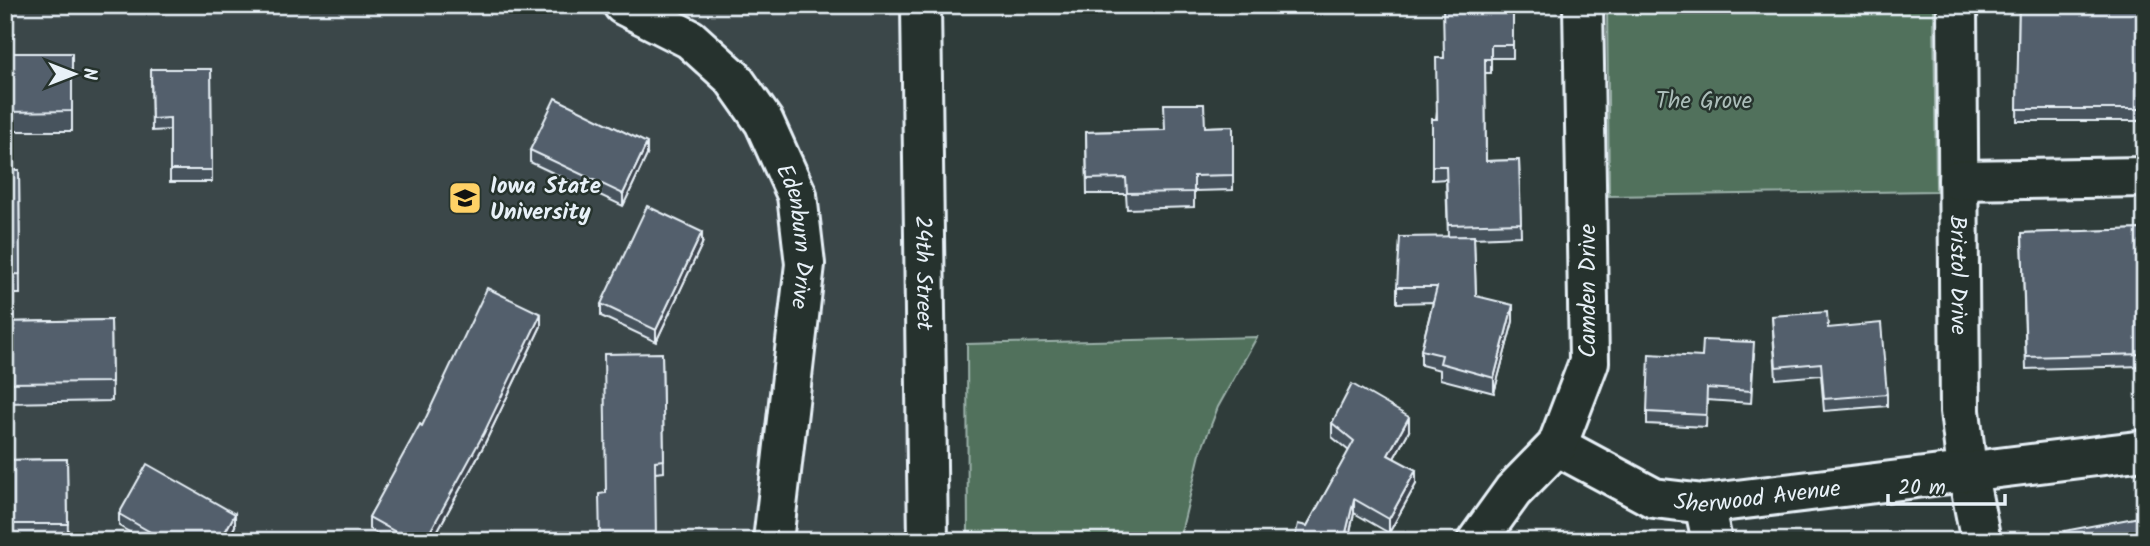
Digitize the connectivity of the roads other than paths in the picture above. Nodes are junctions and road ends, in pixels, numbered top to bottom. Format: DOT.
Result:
graph roads {
  1 [pos="623,5"];
  2 [pos="921,5"];
  3 [pos="1583,5"];
  4 [pos="1958,5"];
  5 [pos="2145,177"];
  6 [pos="1958,180"];
  7 [pos="1557,446"];
  8 [pos="2145,450"];
  9 [pos="1967,470"];
  10 [pos="1704,504"];
  11 [pos="773,541"];
  12 [pos="928,541"];
  13 [pos="1477,541"];
  14 [pos="1712,541"];
  15 [pos="1980,541"];
  1 -- 11 [label="street, Edenburn Drive"];
  2 -- 12 [label="street, 24th Street"];
  3 -- 7 [label="street, Camden Drive"];
  4 -- 6 [label="street, Bristol Drive"];
  5 -- 6 [label="street"];
  6 -- 9 [label="street, Bristol Drive"];
  7 -- 10 [label="street, Sherwood Avenue"];
  7 -- 13 [label="street, Camden Drive"];
  8 -- 9 [label="street, Sherwood Avenue"];
  9 -- 10 [label="street, Sherwood Avenue"];
  9 -- 15 [label="street, Bristol Drive"];
  10 -- 14 [label="street"];
}
